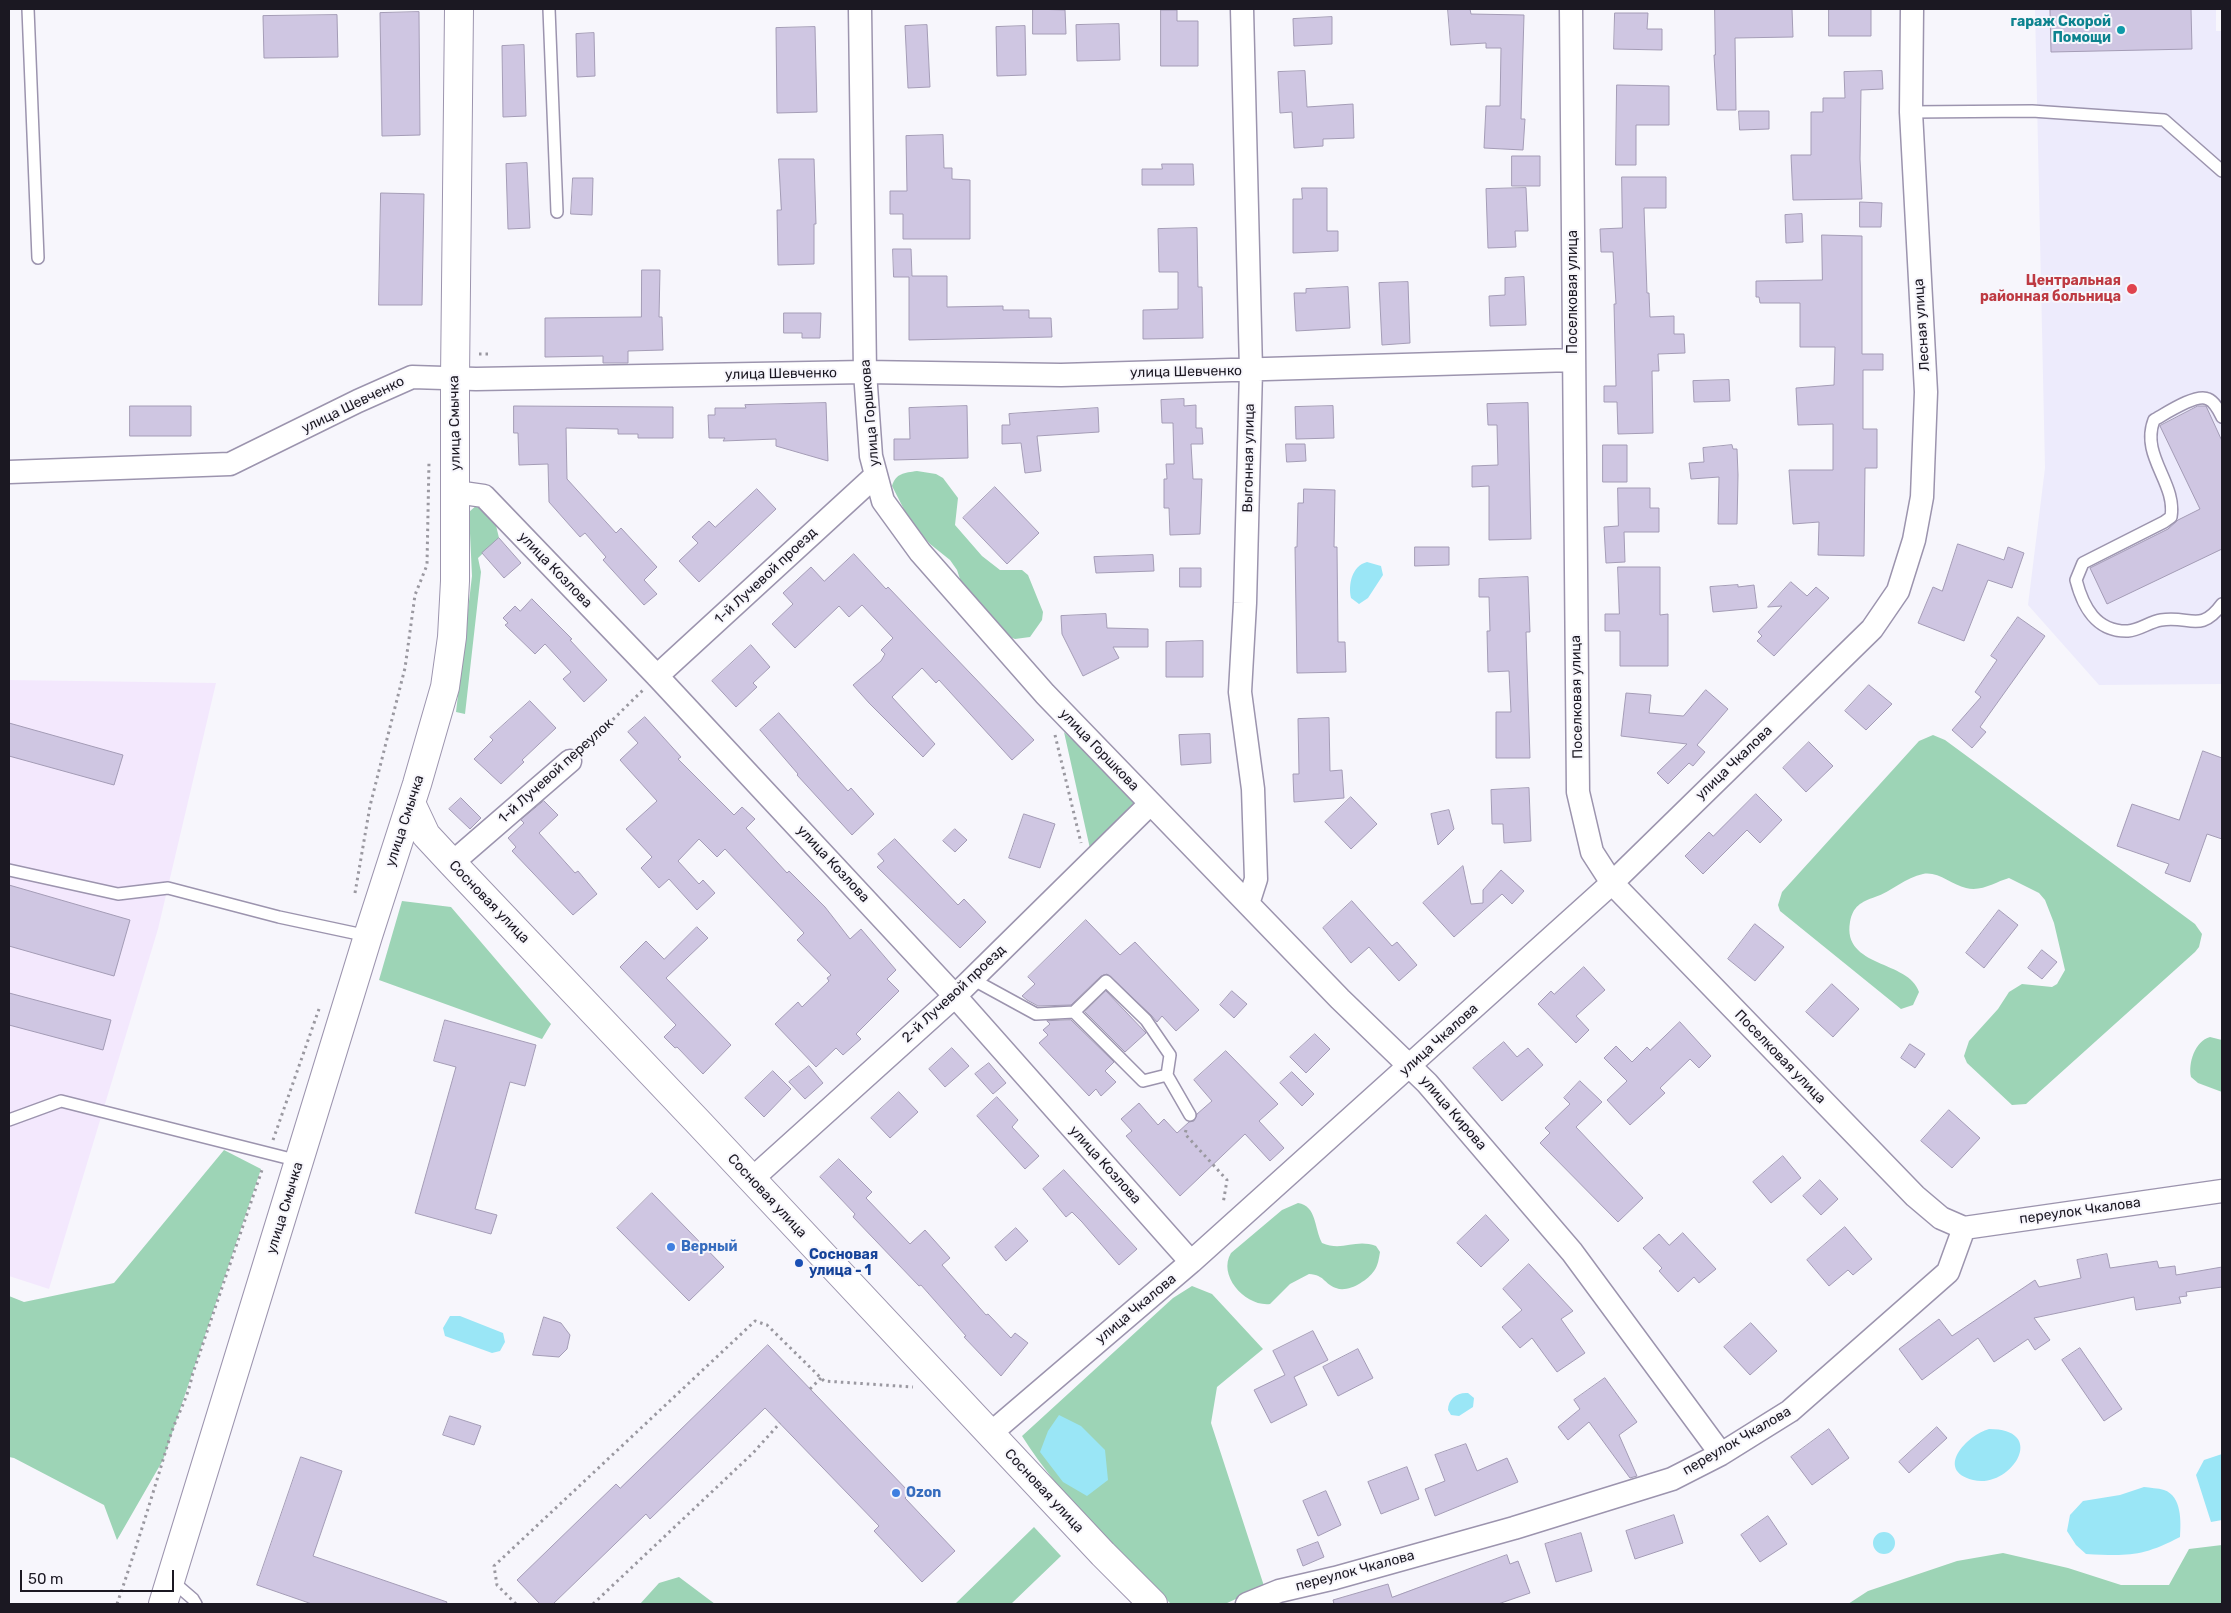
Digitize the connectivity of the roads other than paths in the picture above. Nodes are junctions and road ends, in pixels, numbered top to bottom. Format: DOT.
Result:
graph roads {
  1 [pos="28,9"];
  2 [pos="459,9"];
  3 [pos="549,9"];
  4 [pos="860,9"];
  5 [pos="1242,9"];
  6 [pos="1571,9"];
  7 [pos="1912,9"];
  8 [pos="1911,112"];
  9 [pos="2222,171"];
  10 [pos="557,212"];
  11 [pos="38,258"];
  12 [pos="1573,360"];
  13 [pos="1251,370"];
  14 [pos="865,372"];
  15 [pos="455,378"];
  16 [pos="2222,417"];
  17 [pos="9,472"];
  18 [pos="875,476"];
  19 [pos="456,492"];
  20 [pos="2222,604"];
  21 [pos="1872,629"];
  22 [pos="657,676"];
  23 [pos="570,761"];
  24 [pos="411,803"];
  25 [pos="1150,804"];
  26 [pos="452,863"];
  27 [pos="9,870"];
  28 [pos="1612,883"];
  29 [pos="1248,904"];
  30 [pos="368,936"];
  31 [pos="972,979"];
  32 [pos="955,996"];
  33 [pos="1074,1012"];
  34 [pos="1411,1066"];
  35 [pos="1167,1075"];
  36 [pos="1190,1115"];
  37 [pos="9,1120"];
  38 [pos="300,1162"];
  39 [pos="752,1179"];
  40 [pos="2222,1191"];
  41 [pos="1964,1228"];
  42 [pos="1191,1262"];
  43 [pos="990,1433"];
  44 [pos="1721,1454"];
  45 [pos="167,1592"];
  46 [pos="196,1604"];
  47 [pos="1153,1604"];
  48 [pos="1247,1604"];
  1 -- 11 [label="lane"];
  2 -- 15 [label="street, улица Смычка"];
  3 -- 10 [label="lane"];
  4 -- 14 [label="street, улица Горшкова"];
  5 -- 13 [label="street, Выгонная улица"];
  6 -- 12 [label="street, Поселковая улица"];
  7 -- 8 [label="street, Лесная улица"];
  8 -- 9 [label="lane"];
  8 -- 21 [label="street, Лесная улица"];
  12 -- 13 [label="street, улица Шевченко"];
  12 -- 28 [label="street, Поселковая улица"];
  13 -- 14 [label="street, улица Шевченко"];
  13 -- 29 [label="street, Выгонная улица"];
  14 -- 15 [label="street, улица Шевченко"];
  14 -- 18 [label="street, улица Горшкова"];
  15 -- 17 [label="street, улица Шевченко"];
  15 -- 19 [label="street, улица Смычка"];
  16 -- 20 [label="lane"];
  18 -- 22 [label="street, 1-й Лучевой проезд"];
  18 -- 25 [label="street, улица Горшкова"];
  19 -- 22 [label="street, улица Козлова"];
  19 -- 24 [label="street, улица Смычка"];
  21 -- 28 [label="street, улица Чкалова"];
  22 -- 32 [label="street, улица Козлова"];
  23 -- 26 [label="street, 1-й Лучевой переулок"];
  24 -- 26 [label="street, Сосновая улица"];
  24 -- 30 [label="street, улица Смычка"];
  25 -- 29 [label="street, улица Кирова"];
  25 -- 31 [label="street, 2-й Лучевой проезд"];
  26 -- 39 [label="street, Сосновая улица"];
  27 -- 30 [label="lane"];
  28 -- 34 [label="street, улица Чкалова"];
  28 -- 41 [label="street, Поселковая улица"];
  29 -- 34 [label="street, улица Кирова"];
  30 -- 38 [label="street, улица Смычка"];
  31 -- 32 [label="street, 2-й Лучевой проезд"];
  31 -- 33 [label="lane"];
  32 -- 39 [label="street, 2-й Лучевой проезд"];
  32 -- 42 [label="street, улица Козлова"];
  33 -- 35 [label="lane"];
  33 -- 35 [label="lane"];
  34 -- 42 [label="street, улица Чкалова"];
  34 -- 44 [label="street, улица Кирова"];
  35 -- 36 [label="lane"];
  37 -- 38 [label="lane"];
  38 -- 45 [label="street, улица Смычка"];
  39 -- 43 [label="street, Сосновая улица"];
  40 -- 41 [label="street, переулок Чкалова"];
  41 -- 44 [label="street, переулок Чкалова"];
  42 -- 43 [label="street, улица Чкалова"];
  43 -- 47 [label="street, Сосновая улица"];
  44 -- 48 [label="street, переулок Чкалова"];
  45 -- 46 [label="lane"];
}
